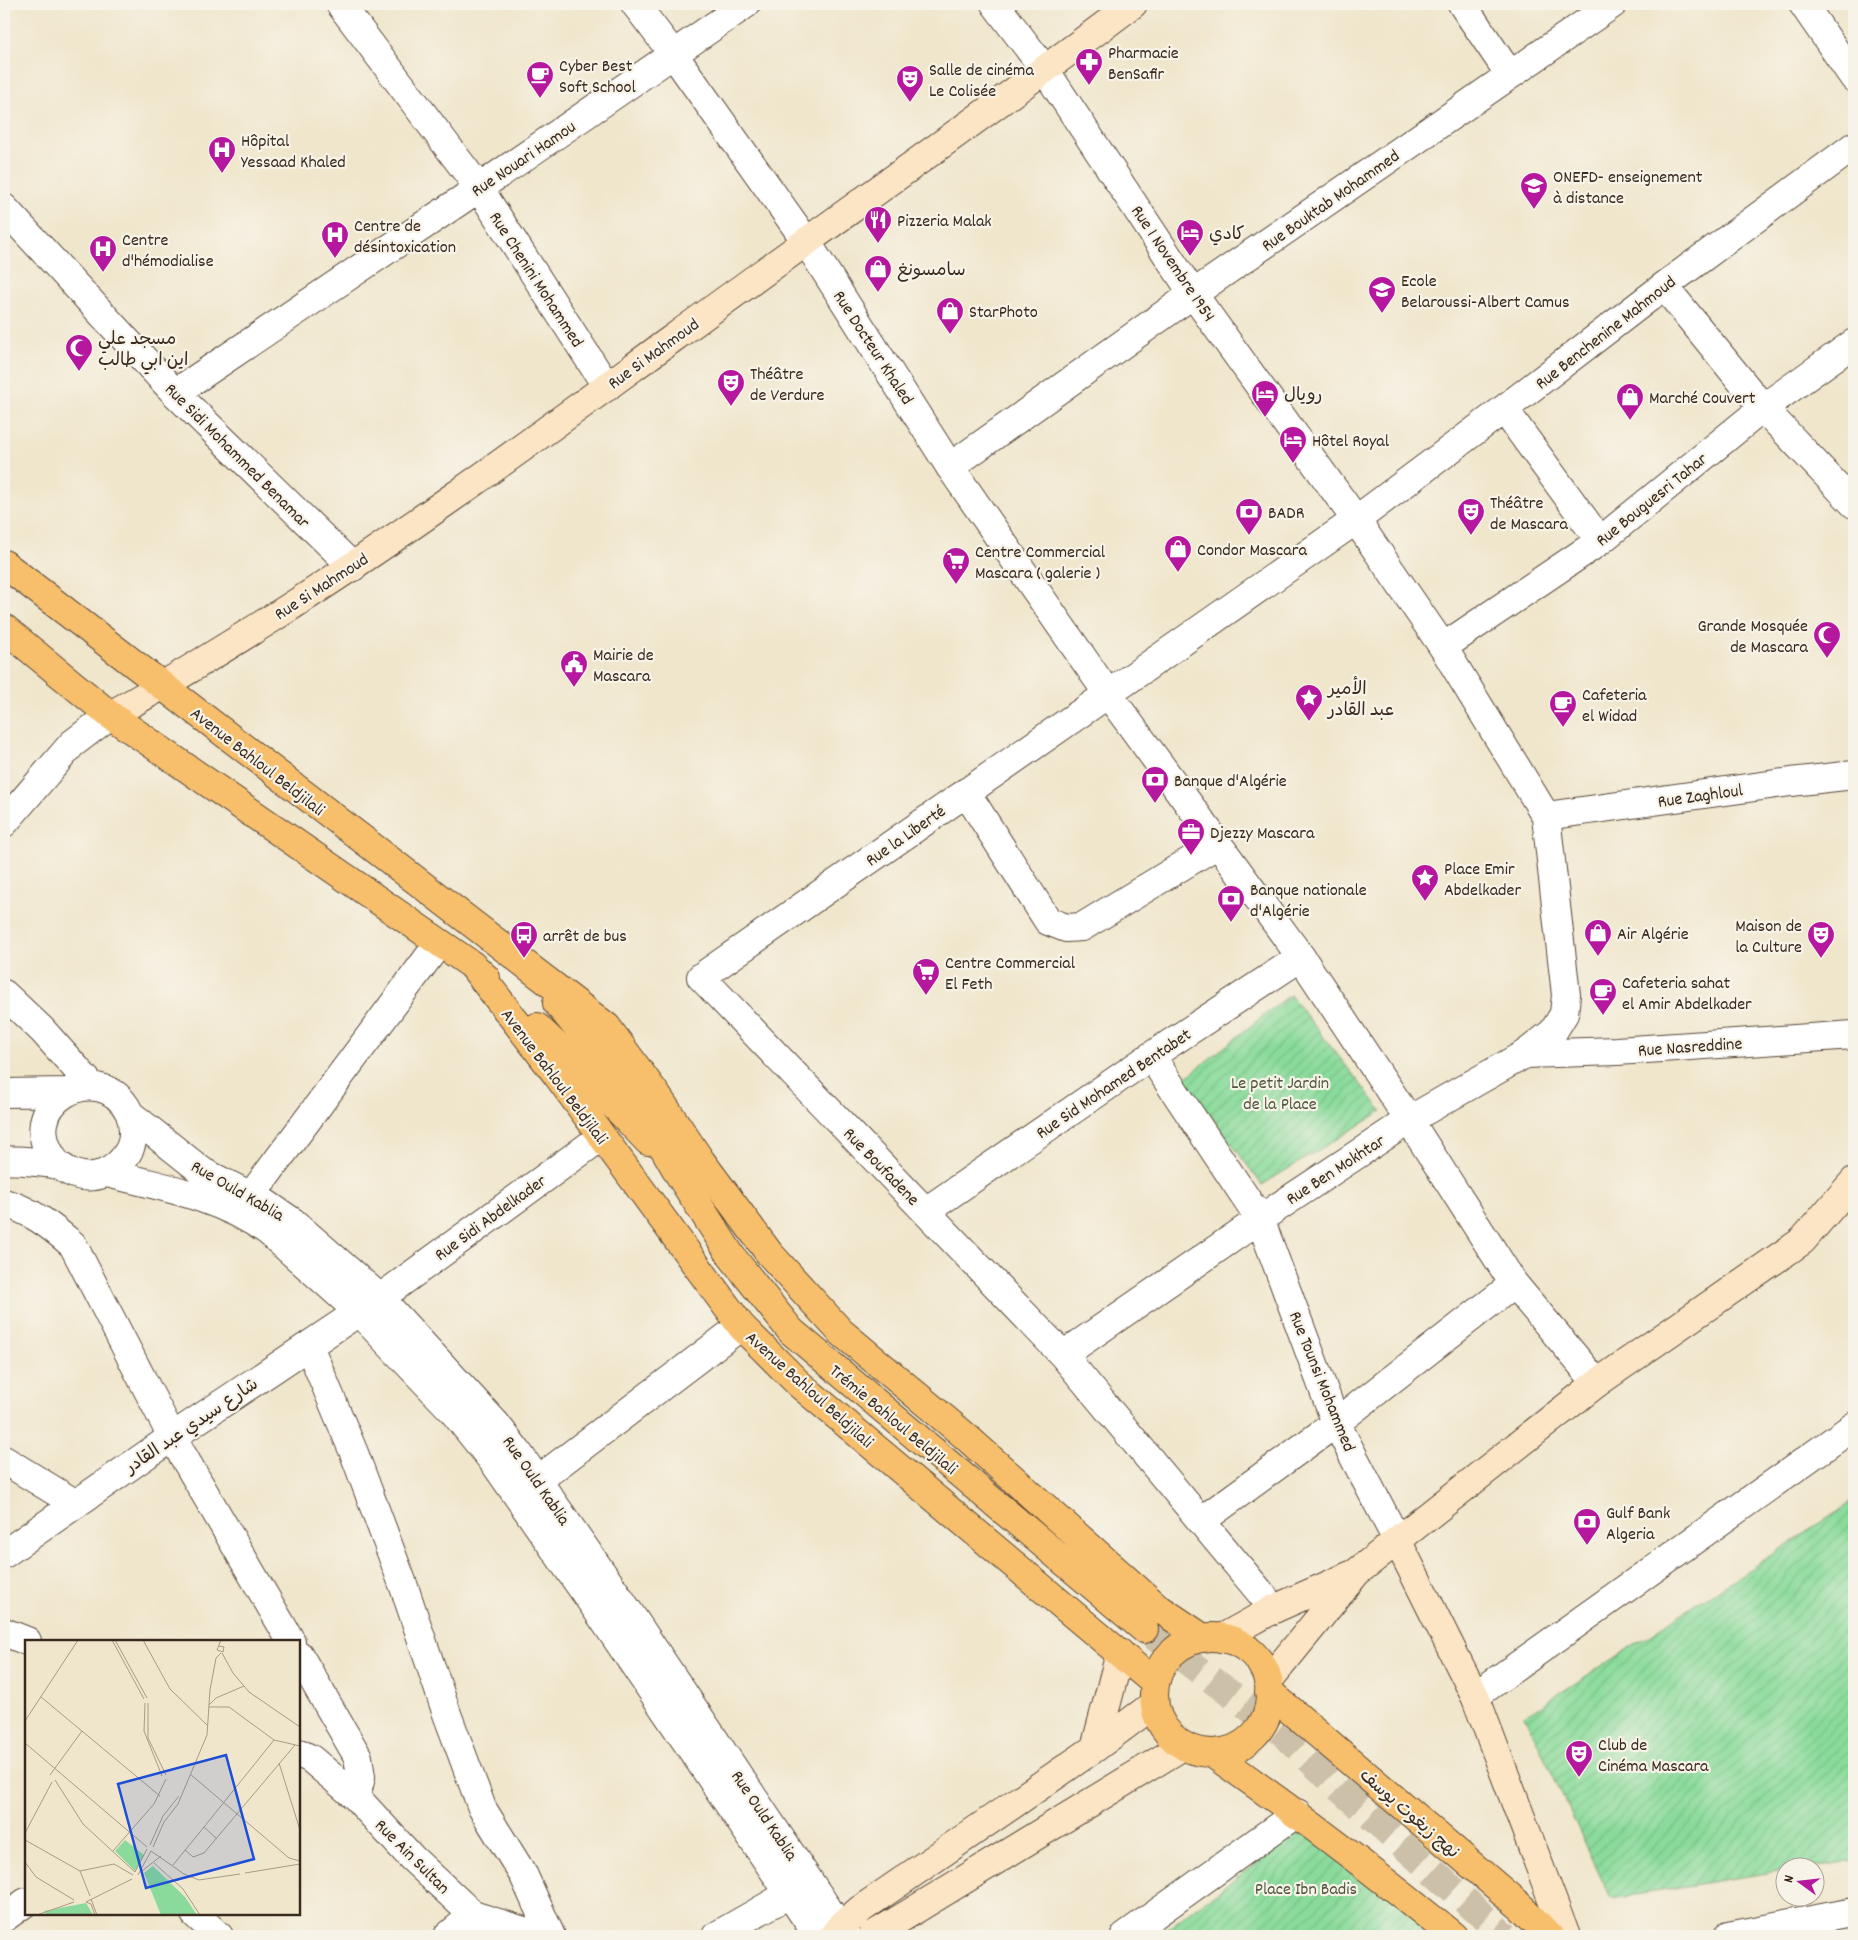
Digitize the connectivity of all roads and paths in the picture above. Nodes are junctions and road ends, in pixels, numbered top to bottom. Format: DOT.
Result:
graph roads {
  1 [pos="340,4"];
  2 [pos="635,4"];
  3 [pos="746,4"];
  4 [pos="996,4"];
  5 [pos="1133,4"];
  6 [pos="1462,4"];
  7 [pos="1613,4"];
  8 [pos="1803,4"];
  9 [pos="674,55"];
  10 [pos="1045,70"];
  11 [pos="1510,75"];
  12 [pos="1854,78"];
  13 [pos="1854,146"];
  14 [pos="479,188"];
  15 [pos="4,208"];
  16 [pos="806,241"];
  17 [pos="1664,286"];
  18 [pos="1193,294"];
  19 [pos="1854,343"];
  20 [pos="607,387"];
  21 [pos="175,393"];
  22 [pos="1763,408"];
  23 [pos="1504,409"];
  24 [pos="950,467"];
  25 [pos="1854,504"];
  26 [pos="1356,520"];
  27 [pos="1600,541"];
  28 [pos="4,564"];
  29 [pos="353,567"];
  30 [pos="6,632"];
  31 [pos="1443,647"];
  32 [pos="162,687"];
  33 [pos="1108,694"];
  34 [pos="110,715"];
  35 [pos="1854,776"];
  36 [pos="966,792"];
  37 [pos="1546,816"];
  38 [pos="4,824"];
  39 [pos="1218,844"];
  40 [pos="439,943"];
  41 [pos="514,956"];
  42 [pos="1301,957"];
  43 [pos="472,966"];
  44 [pos="701,977"];
  45 [pos="4,994"];
  46 [pos="1854,1035"];
  47 [pos="1525,1054"];
  48 [pos="1151,1056"];
  49 [pos="92,1086"];
  50 [pos="65,1092"];
  51 [pos="4,1093"];
  52 [pos="130,1116"];
  53 [pos="1410,1120"];
  54 [pos="601,1137"];
  55 [pos="4,1160"];
  56 [pos="58,1165"];
  57 [pos="106,1173"];
  58 [pos="680,1176"];
  59 [pos="1854,1181"];
  60 [pos="4,1203"];
  61 [pos="245,1204"];
  62 [pos="926,1211"];
  63 [pos="1260,1219"];
  64 [pos="1514,1284"];
  65 [pos="369,1305"];
  66 [pos="741,1326"];
  67 [pos="309,1346"];
  68 [pos="1063,1355"];
  69 [pos="1597,1383"];
  70 [pos="1336,1423"];
  71 [pos="1854,1426"];
  72 [pos="172,1437"];
  73 [pos="4,1460"];
  74 [pos="538,1480"];
  75 [pos="76,1504"];
  76 [pos="1200,1521"];
  77 [pos="1397,1540"];
  78 [pos="4,1554"];
  79 [pos="1357,1572"];
  80 [pos="1274,1610"];
  81 [pos="1144,1629"];
  82 [pos="4,1632"];
  83 [pos="1212,1638"];
  84 [pos="25,1640"];
  85 [pos="290,1640"];
  86 [pos="1120,1653"];
  87 [pos="300,1657"];
  88 [pos="1268,1686"];
  89 [pos="1154,1694"];
  90 [pos="1475,1696"];
  91 [pos="1183,1746"];
  92 [pos="1095,1748"];
  93 [pos="300,1754"];
  94 [pos="1213,1754"];
  95 [pos="356,1797"];
  96 [pos="1297,1813"];
  97 [pos="789,1894"];
  98 [pos="25,1903"];
  99 [pos="196,1915"];
  100 [pos="474,1915"];
  101 [pos="4,1918"];
  102 [pos="1850,1920"];
  103 [pos="834,1934"];
  104 [pos="218,1936"];
  105 [pos="448,1936"];
  106 [pos="540,1936"];
  107 [pos="551,1936"];
  108 [pos="716,1936"];
  109 [pos="872,1936"];
  110 [pos="1125,1936"];
  111 [pos="1453,1936"];
  112 [pos="1549,1936"];
  113 [pos="1566,1936"];
  114 [pos="1728,1936"];
  1 -- 14 [label="street, Rue Chenini Mohammed"];
  2 -- 9 [label="street, Rue Docteur Khaled"];
  3 -- 9 [label="street, Rue Nouari Hamou"];
  4 -- 10 [label="street, Rue 1 Novembre 1954"];
  5 -- 10 [label="main road, Rue Si Mahmoud"];
  6 -- 11 [label="street"];
  7 -- 11 [label="street, Rue Bouktab Mohammed"];
  8 -- 12 [label="street"];
  9 -- 14 [label="street, Rue Nouari Hamou"];
  9 -- 16 [label="street, Rue Docteur Khaled"];
  10 -- 16 [label="main road, Rue Si Mahmoud"];
  10 -- 18 [label="street, Rue 1 Novembre 1954"];
  11 -- 18 [label="street, Rue Bouktab Mohammed"];
  13 -- 17 [label="street, Rue Benchenine Mahmoud"];
  14 -- 20 [label="street, Rue Chenini Mohammed"];
  14 -- 21 [label="street, Rue Nouari Hamou"];
  15 -- 21 [label="street, Rue Sidi Mohammed Benamar"];
  16 -- 20 [label="main road, Rue Si Mahmoud"];
  16 -- 24 [label="street, Rue Docteur Khaled"];
  17 -- 22 [label="street"];
  17 -- 23 [label="street, Rue Benchenine Mahmoud"];
  18 -- 24 [label="street, Rue Bouktab Mohammed"];
  18 -- 26 [label="street, Rue 1 Novembre 1954"];
  19 -- 22 [label="street, Rue Bouguesri Tahar"];
  20 -- 29 [label="main road, Rue Si Mahmoud"];
  21 -- 29 [label="street, Rue Sidi Mohammed Benamar"];
  22 -- 25 [label="street"];
  22 -- 27 [label="street, Rue Bouguesri Tahar"];
  23 -- 26 [label="street, Rue Benchenine Mahmoud"];
  23 -- 27 [label="street"];
  24 -- 33 [label="street, Rue Docteur Khaled"];
  26 -- 31 [label="street, Rue 1 Novembre 1954"];
  26 -- 33 [label="street, Rue Benchenine Mahmoud"];
  27 -- 31 [label="street, Rue Bouguesri Tahar"];
  28 -- 32 [label="main road, Avenue Bahloul Beldjilali"];
  29 -- 32 [label="main road, Rue Si Mahmoud"];
  30 -- 34 [label="main road, Avenue Bahloul Beldjilali"];
  31 -- 37 [label="street, Rue 1 Novembre 1954"];
  32 -- 34 [label="main road, Rue Si Mahmoud"];
  32 -- 41 [label="main road, Avenue Bahloul Beldjilali"];
  33 -- 36 [label="street, Rue la Liberté"];
  33 -- 39 [label="street, Rue Docteur Khaled"];
  34 -- 38 [label="street"];
  34 -- 40 [label="main road, Avenue Bahloul Beldjilali"];
  35 -- 37 [label="street, Rue Zaghloul"];
  36 -- 39 [label="street"];
  36 -- 44 [label="street, Rue la Liberté"];
  37 -- 47 [label="street, Rue Ben Mokhtar"];
  39 -- 42 [label="street, Rue Docteur Khaled"];
  40 -- 43 [label="main road, Avenue Bahloul Beldjilali"];
  40 -- 61 [label="street"];
  41 -- 58 [label="main road, Avenue Bahloul Beldjilali"];
  41 -- 83 [label="main road, Avenue Bahloul Beldjilali"];
  42 -- 48 [label="street, Rue Sid Mohamed Bentabet"];
  42 -- 53 [label="street, Rue Docteur Khaled"];
  43 -- 54 [label="main road, Avenue Bahloul Beldjilali"];
  43 -- 58 [label="main road, Avenue Bahloul Beldjilali"];
  44 -- 62 [label="street, Rue Boufadene"];
  45 -- 49 [label="street"];
  46 -- 47 [label="street, Rue Nasreddine"];
  47 -- 53 [label="street, Rue Ben Mokhtar"];
  48 -- 62 [label="street, Rue Sid Mohamed Bentabet"];
  48 -- 63 [label="street, Rue Tounsi Mohammed"];
  49 -- 50 [label="street"];
  49 -- 52 [label="street"];
  50 -- 51 [label="street"];
  50 -- 56 [label="street"];
  52 -- 57 [label="street"];
  52 -- 61 [label="street, Rue Ould Kablia"];
  53 -- 63 [label="street, Rue Ben Mokhtar"];
  53 -- 64 [label="street, Rue Docteur Khaled"];
  54 -- 65 [label="street, Rue Sidi Abdelkader"];
  54 -- 66 [label="main road, Avenue Bahloul Beldjilali"];
  55 -- 56 [label="street"];
  56 -- 57 [label="street"];
  57 -- 61 [label="street, Rue Ould Kablia"];
  58 -- 81 [label="main road, Trémie Bahloul Beldjilali"];
  59 -- 69 [label="main road"];
  60 -- 72 [label="street"];
  61 -- 65 [label="street, Rue Ould Kablia"];
  62 -- 68 [label="street, Rue Boufadene"];
  63 -- 68 [label="street, Rue Ben Mokhtar"];
  63 -- 70 [label="street, Rue Tounsi Mohammed"];
  64 -- 69 [label="street, Rue Docteur Khaled"];
  64 -- 70 [label="street"];
  65 -- 67 [label="street, شارع سيدي عبد القادر"];
  65 -- 74 [label="street, Rue Ould Kablia"];
  65 -- 97 [label="street, Rue Ould Kablia"];
  66 -- 74 [label="street"];
  66 -- 86 [label="main road, Avenue Bahloul Beldjilali"];
  67 -- 72 [label="street, شارع سيدي عبد القادر"];
  67 -- 107 [label="street"];
  68 -- 76 [label="street, Rue Boufadene"];
  69 -- 77 [label="main road"];
  70 -- 76 [label="street"];
  70 -- 77 [label="street, Rue Tounsi Mohammed"];
  71 -- 90 [label="street"];
  72 -- 75 [label="street, شارع سيدي عبد القادر"];
  72 -- 85 [label="street"];
  73 -- 75 [label="street"];
  74 -- 103 [label="street, Rue Ould Kablia"];
  75 -- 78 [label="street, شارع سيدي عبد القادر"];
  76 -- 80 [label="street, Rue Boufadene"];
  77 -- 79 [label="main road"];
  77 -- 90 [label="main road"];
  79 -- 80 [label="main road"];
  79 -- 88 [label="main road"];
  80 -- 83 [label="main road"];
  82 -- 84 [label="street"];
  83 -- 88 [label="main road"];
  83 -- 89 [label="main road"];
  86 -- 89 [label="main road, Avenue Bahloul Beldjilali"];
  86 -- 92 [label="main road"];
  87 -- 95 [label="street"];
  88 -- 94 [label="main road"];
  88 -- 112 [label="main road, نهج زيغوت يوسف"];
  89 -- 91 [label="main road"];
  89 -- 92 [label="main road"];
  90 -- 113 [label="main road"];
  91 -- 94 [label="main road"];
  91 -- 109 [label="main road"];
  92 -- 103 [label="main road"];
  93 -- 95 [label="street, Rue Ain Sultan"];
  94 -- 96 [label="main road"];
  95 -- 100 [label="street, Rue Ain Sultan"];
  96 -- 110 [label="street"];
  96 -- 111 [label="main road"];
  97 -- 103 [label="street, Rue Ould Kablia"];
  97 -- 108 [label="street"];
  98 -- 101 [label="street"];
  99 -- 104 [label="street"];
  100 -- 105 [label="street"];
  100 -- 106 [label="street, Rue Ain Sultan"];
  102 -- 114 [label="street"];
}
